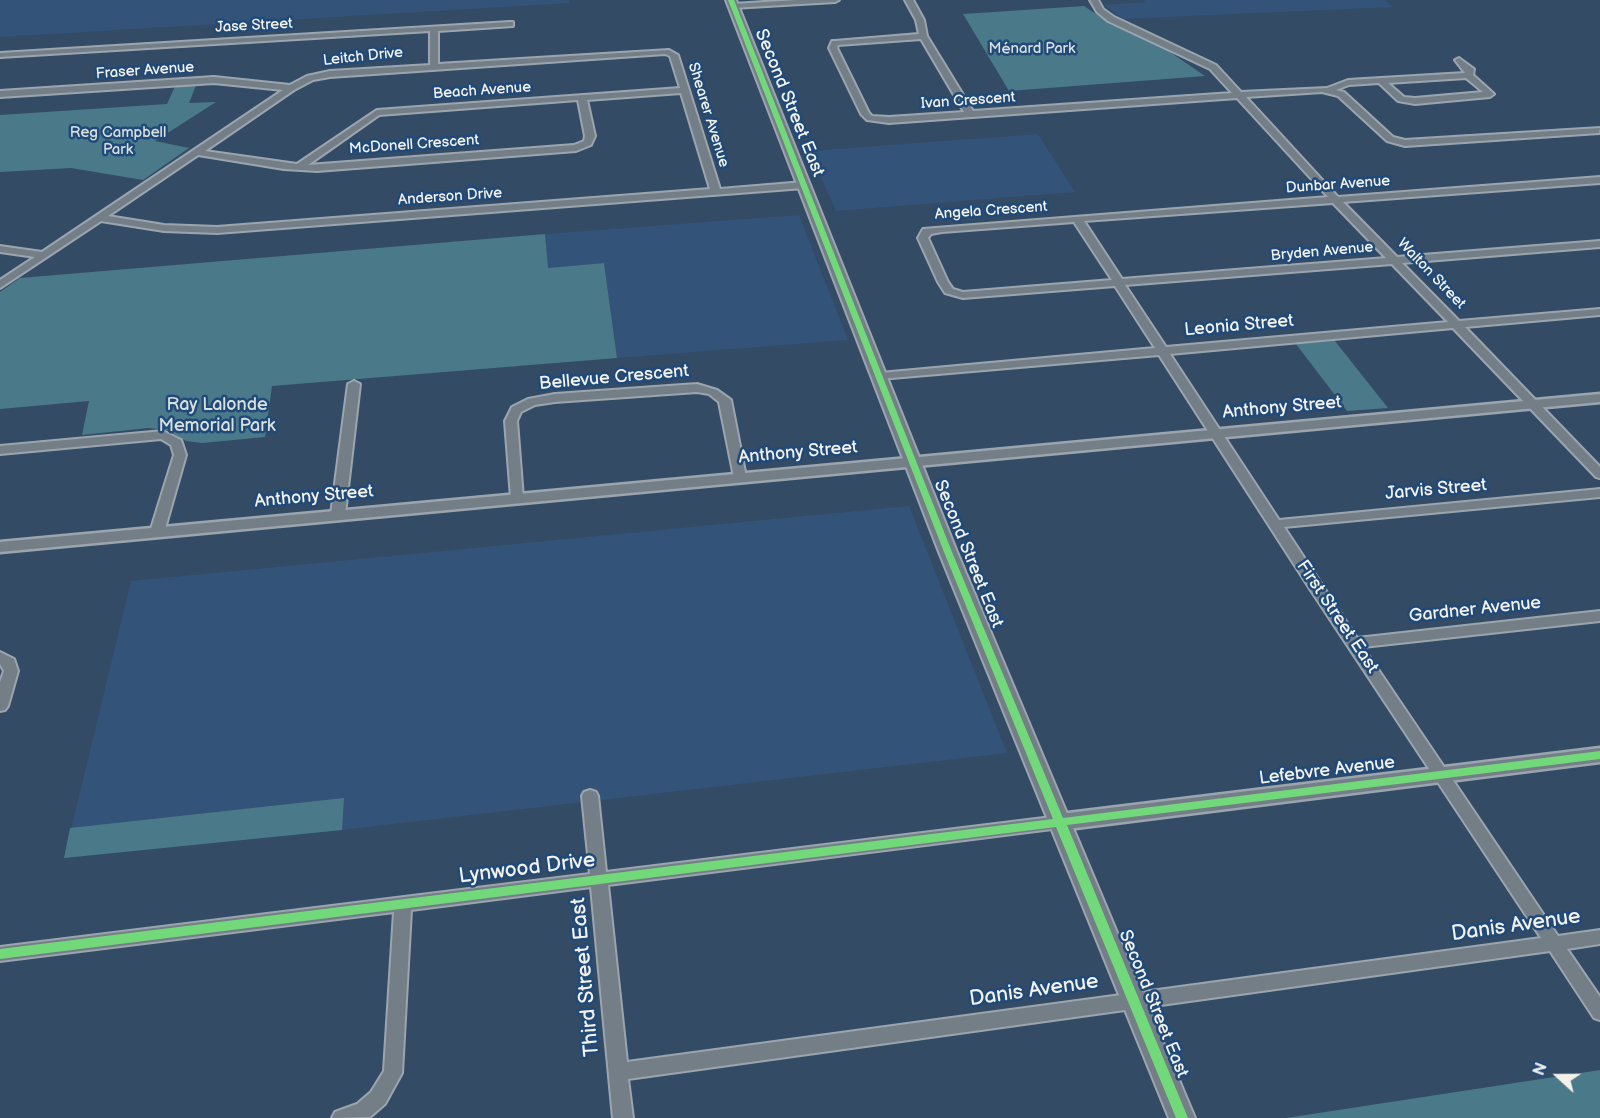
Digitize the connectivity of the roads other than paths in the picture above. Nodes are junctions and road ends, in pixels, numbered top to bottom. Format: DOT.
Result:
graph roads {
  1 [pos="835,0"];
  2 [pos="909,0"];
  3 [pos="1094,0"];
  4 [pos="811,1"];
  5 [pos="732,3"];
  6 [pos="510,24"];
  7 [pos="434,29"];
  8 [pos="923,36"];
  9 [pos="666,52"];
  10 [pos="0,55"];
  11 [pos="1460,60"];
  12 [pos="434,66"];
  13 [pos="1468,75"];
  14 [pos="1381,81"];
  15 [pos="291,88"];
  16 [pos="684,90"];
  17 [pos="1329,90"];
  18 [pos="0,94"];
  19 [pos="1240,95"];
  20 [pos="582,97"];
  21 [pos="970,114"];
  22 [pos="1587,121"];
  23 [pos="1599,130"];
  24 [pos="196,152"];
  25 [pos="299,167"];
  26 [pos="1600,180"];
  27 [pos="804,184"];
  28 [pos="716,192"];
  29 [pos="1336,200"];
  30 [pos="99,218"];
  31 [pos="1078,220"];
  32 [pos="1600,244"];
  33 [pos="0,249"];
  34 [pos="44,255"];
  35 [pos="1396,261"];
  36 [pos="1119,283"];
  37 [pos="0,285"];
  38 [pos="1600,312"];
  39 [pos="1457,325"];
  40 [pos="1164,351"];
  41 [pos="880,376"];
  42 [pos="354,384"];
  43 [pos="1600,398"];
  44 [pos="1532,405"];
  45 [pos="1218,434"];
  46 [pos="0,450"];
  47 [pos="914,463"];
  48 [pos="1600,474"];
  49 [pos="740,477"];
  50 [pos="1600,493"];
  51 [pos="517,498"];
  52 [pos="338,514"];
  53 [pos="1276,524"];
  54 [pos="157,532"];
  55 [pos="0,547"];
  56 [pos="1600,616"];
  57 [pos="1354,643"];
  58 [pos="0,657"];
  59 [pos="0,706"];
  60 [pos="1600,755"];
  61 [pos="1440,773"];
  62 [pos="590,796"];
  63 [pos="1060,822"];
  64 [pos="600,878"];
  65 [pos="403,903"];
  66 [pos="1600,937"];
  67 [pos="1554,943"];
  68 [pos="0,954"];
  69 [pos="1134,1000"];
  70 [pos="1600,1012"];
  71 [pos="618,1072"];
  72 [pos="342,1118"];
  73 [pos="623,1118"];
  74 [pos="1182,1118"];
  1 -- 4 [label="street"];
  2 -- 8 [label="street"];
  3 -- 19 [label="street, Walton Street"];
  4 -- 5 [label="street"];
  5 -- 27 [label="main road, Second Street East"];
  6 -- 7 [label="street, Jase Street"];
  7 -- 10 [label="street, Jase Street"];
  7 -- 12 [label="street"];
  8 -- 21 [label="street"];
  8 -- 21 [label="street, Ivan Crescent"];
  9 -- 12 [label="street, Leitch Drive"];
  9 -- 16 [label="street, Shearer Avenue"];
  11 -- 13 [label="street"];
  12 -- 15 [label="street, Leitch Drive"];
  13 -- 14 [label="street, Ivan Crescent"];
  13 -- 14 [label="street"];
  14 -- 17 [label="street, Ivan Crescent"];
  15 -- 18 [label="street, Fraser Avenue"];
  15 -- 24 [label="street, Leitch Drive"];
  16 -- 20 [label="street, Beach Avenue"];
  16 -- 28 [label="street, Shearer Avenue"];
  17 -- 19 [label="street, Ivan Crescent"];
  17 -- 23 [label="street"];
  19 -- 21 [label="street, Ivan Crescent"];
  19 -- 29 [label="street, Walton Street"];
  20 -- 25 [label="street, Beach Avenue"];
  20 -- 25 [label="street, McDonell Crescent"];
  22 -- 23 [label="street"];
  24 -- 25 [label="street, McDonell Crescent"];
  24 -- 30 [label="street, Leitch Drive"];
  26 -- 29 [label="street, Dunbar Avenue"];
  27 -- 28 [label="street, Anderson Drive"];
  27 -- 41 [label="main road, Second Street East"];
  28 -- 30 [label="street, Anderson Drive"];
  29 -- 31 [label="street, Dunbar Avenue"];
  29 -- 35 [label="street, Walton Street"];
  30 -- 34 [label="street, Leitch Drive"];
  31 -- 36 [label="street, First Street East"];
  31 -- 36 [label="street, Angela Crescent"];
  32 -- 35 [label="street, Bryden Avenue"];
  33 -- 34 [label="street"];
  34 -- 37 [label="street, Leitch Drive"];
  35 -- 36 [label="street, Bryden Avenue"];
  35 -- 39 [label="street, Walton Street"];
  36 -- 40 [label="street, First Street East"];
  38 -- 39 [label="street, Leonia Street"];
  39 -- 40 [label="street, Leonia Street"];
  39 -- 44 [label="street, Walton Street"];
  40 -- 41 [label="street, Leonia Street"];
  40 -- 45 [label="street, First Street East"];
  41 -- 47 [label="main road, Second Street East"];
  42 -- 52 [label="street"];
  43 -- 44 [label="street, Anthony Street"];
  44 -- 45 [label="street, Anthony Street"];
  44 -- 48 [label="street, Walton Street"];
  45 -- 47 [label="street, Anthony Street"];
  45 -- 53 [label="street, First Street East"];
  46 -- 54 [label="street"];
  47 -- 49 [label="street, Anthony Street"];
  47 -- 63 [label="main road, Second Street East"];
  49 -- 51 [label="street, Anthony Street"];
  49 -- 51 [label="street, Bellevue Crescent"];
  50 -- 53 [label="street, Jarvis Street"];
  51 -- 52 [label="street, Anthony Street"];
  52 -- 54 [label="street, Anthony Street"];
  53 -- 57 [label="street, First Street East"];
  54 -- 55 [label="street, Anthony Street"];
  56 -- 57 [label="street, Gardner Avenue"];
  57 -- 61 [label="street, First Street East"];
  58 -- 59 [label="street"];
  60 -- 61 [label="street, Lefebvre Avenue"];
  61 -- 63 [label="street, Lefebvre Avenue"];
  61 -- 67 [label="street, First Street East"];
  62 -- 64 [label="street, Third Street East"];
  63 -- 64 [label="street, Lynwood Drive"];
  63 -- 69 [label="main road, Second Street East"];
  64 -- 65 [label="street, Lynwood Drive"];
  64 -- 71 [label="street, Third Street East"];
  65 -- 68 [label="street, Lynwood Drive"];
  65 -- 72 [label="street"];
  66 -- 67 [label="street, Danis Avenue"];
  67 -- 69 [label="street, Danis Avenue"];
  67 -- 70 [label="street, First Street East"];
  69 -- 71 [label="street, Danis Avenue"];
  69 -- 74 [label="main road, Second Street East"];
  71 -- 73 [label="street, Third Street East"];
}
